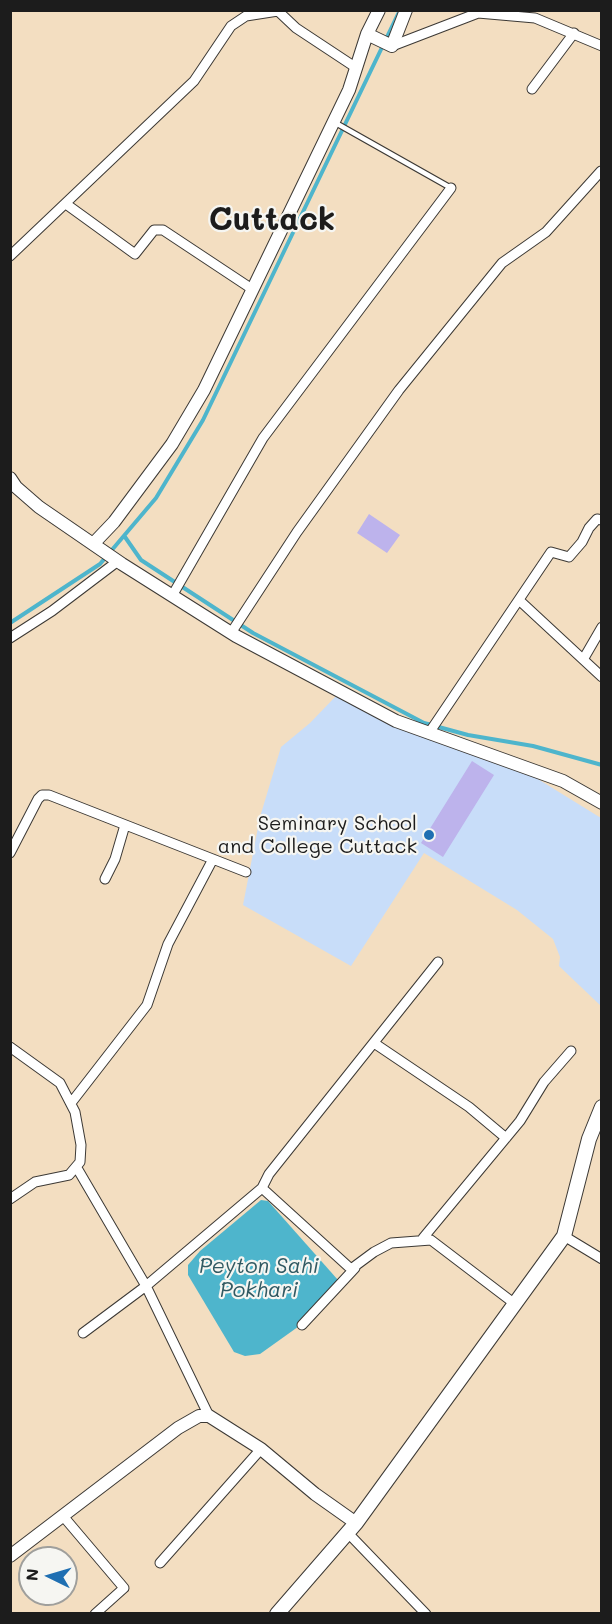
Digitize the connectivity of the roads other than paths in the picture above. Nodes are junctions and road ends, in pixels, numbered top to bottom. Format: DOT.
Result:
graph roads {
  1 [pos="379,10"];
  2 [pos="406,10"];
  3 [pos="574,33"];
  4 [pos="368,35"];
  5 [pos="391,46"];
  6 [pos="602,46"];
  7 [pos="355,67"];
  8 [pos="532,89"];
  9 [pos="334,122"];
  10 [pos="601,171"];
  11 [pos="451,188"];
  12 [pos="66,204"];
  13 [pos="10,256"];
  14 [pos="252,289"];
  15 [pos="10,478"];
  16 [pos="602,520"];
  17 [pos="95,544"];
  18 [pos="116,560"];
  19 [pos="172,596"];
  20 [pos="519,600"];
  21 [pos="602,627"];
  22 [pos="231,633"];
  23 [pos="10,638"];
  24 [pos="584,658"];
  25 [pos="602,677"];
  26 [pos="429,733"];
  27 [pos="602,803"];
  28 [pos="125,825"];
  29 [pos="10,853"];
  30 [pos="213,859"];
  31 [pos="246,872"];
  32 [pos="105,879"];
  33 [pos="438,962"];
  34 [pos="374,1043"];
  35 [pos="10,1047"];
  36 [pos="571,1051"];
  37 [pos="71,1103"];
  38 [pos="602,1107"];
  39 [pos="506,1137"];
  40 [pos="77,1168"];
  41 [pos="262,1188"];
  42 [pos="10,1199"];
  43 [pos="564,1236"];
  44 [pos="423,1238"];
  45 [pos="602,1259"];
  46 [pos="355,1269"];
  47 [pos="146,1286"];
  48 [pos="514,1304"];
  49 [pos="302,1325"];
  50 [pos="83,1333"];
  51 [pos="209,1416"];
  52 [pos="261,1449"];
  53 [pos="63,1516"];
  54 [pos="351,1528"];
  55 [pos="10,1557"];
  56 [pos="160,1563"];
  57 [pos="95,1614"];
  58 [pos="277,1614"];
  59 [pos="426,1614"];
  1 -- 4 [label="street"];
  2 -- 5 [label="street"];
  3 -- 5 [label="street"];
  3 -- 6 [label="street"];
  3 -- 8 [label="street"];
  4 -- 5 [label="street"];
  4 -- 7 [label="street"];
  7 -- 9 [label="street"];
  7 -- 12 [label="street"];
  9 -- 11 [label="lane"];
  9 -- 14 [label="street"];
  10 -- 22 [label="street"];
  11 -- 19 [label="street"];
  12 -- 13 [label="street"];
  12 -- 14 [label="street"];
  14 -- 17 [label="street"];
  15 -- 17 [label="street"];
  16 -- 20 [label="street"];
  17 -- 18 [label="street"];
  18 -- 19 [label="street"];
  18 -- 23 [label="street"];
  19 -- 22 [label="street"];
  20 -- 24 [label="street"];
  20 -- 26 [label="street"];
  21 -- 24 [label="street"];
  22 -- 26 [label="street"];
  24 -- 25 [label="street"];
  26 -- 27 [label="street"];
  28 -- 29 [label="street"];
  28 -- 30 [label="street"];
  28 -- 32 [label="street"];
  30 -- 31 [label="street"];
  30 -- 37 [label="street"];
  33 -- 34 [label="street"];
  34 -- 39 [label="street"];
  34 -- 41 [label="street"];
  35 -- 37 [label="street"];
  36 -- 39 [label="street"];
  37 -- 40 [label="street"];
  38 -- 43 [label="main road"];
  39 -- 44 [label="street"];
  40 -- 42 [label="street"];
  40 -- 47 [label="street"];
  41 -- 46 [label="street"];
  41 -- 47 [label="street"];
  43 -- 45 [label="street"];
  43 -- 48 [label="main road"];
  44 -- 46 [label="street"];
  44 -- 48 [label="street"];
  46 -- 49 [label="street"];
  47 -- 50 [label="street"];
  47 -- 51 [label="street"];
  48 -- 54 [label="main road"];
  51 -- 52 [label="street"];
  51 -- 53 [label="street"];
  52 -- 54 [label="street"];
  52 -- 56 [label="street"];
  53 -- 55 [label="street"];
  53 -- 57 [label="street"];
  54 -- 58 [label="main road"];
  54 -- 59 [label="street"];
}
